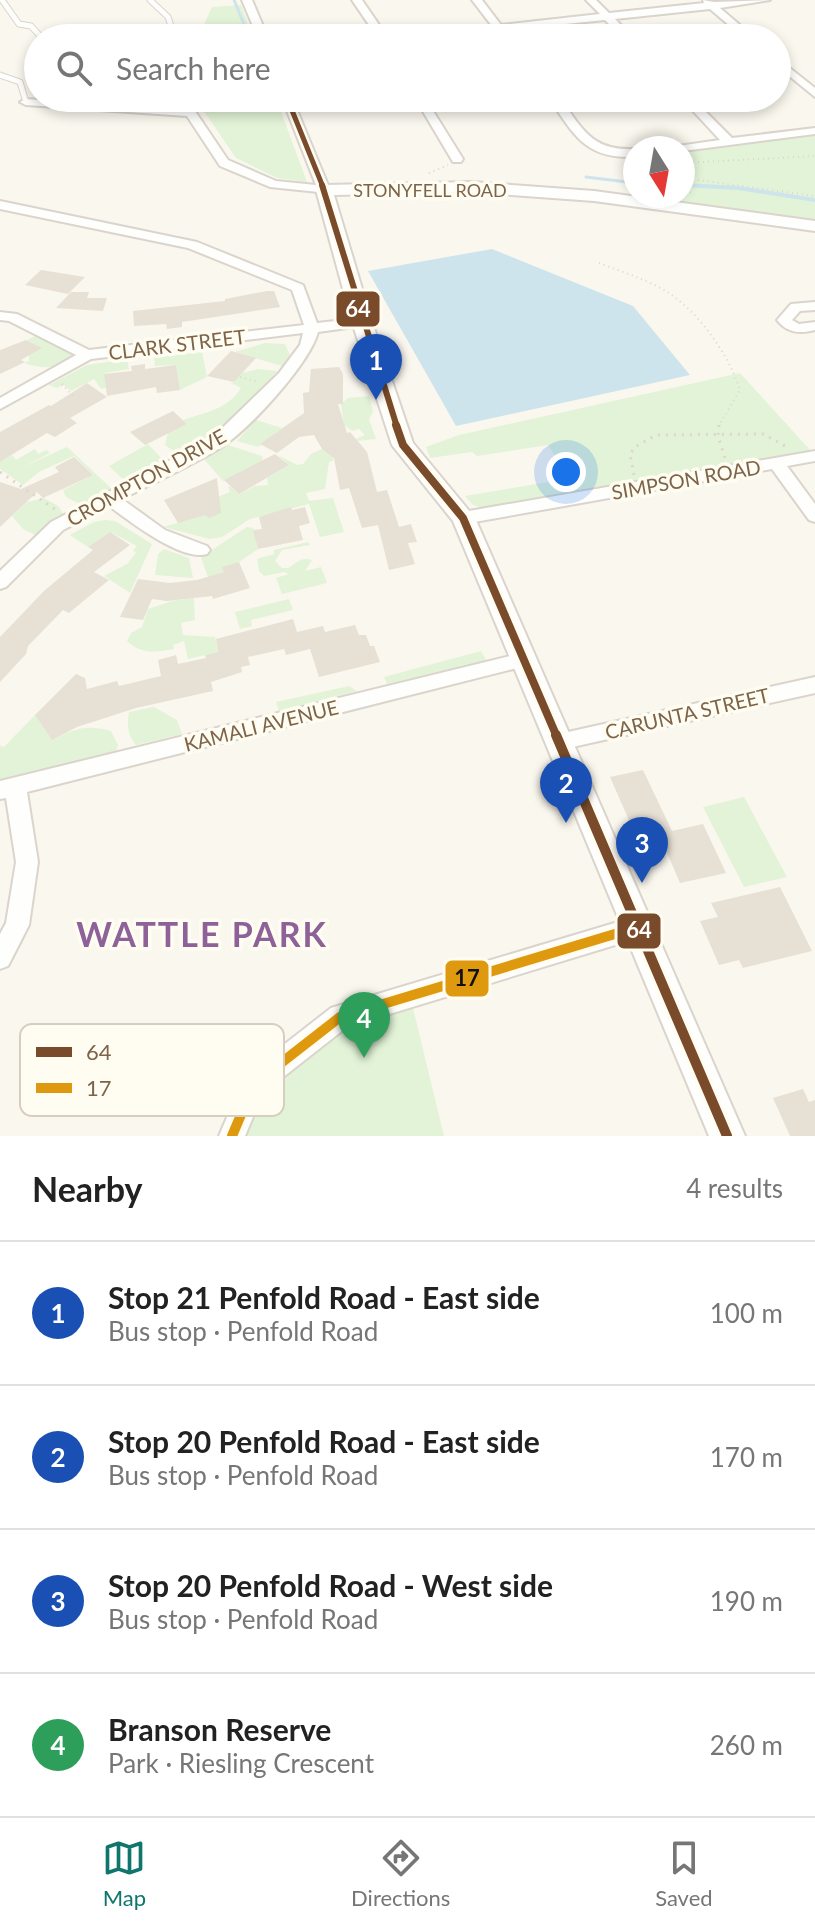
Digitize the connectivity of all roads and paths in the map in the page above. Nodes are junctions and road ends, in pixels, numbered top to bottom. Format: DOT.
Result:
graph roads {
  1 [pos="2,0"];
  2 [pos="150,0"];
  3 [pos="247,0"];
  4 [pos="357,0"];
  5 [pos="477,0"];
  6 [pos="591,0"];
  7 [pos="765,0"];
  8 [pos="709,3"];
  9 [pos="607,17"];
  10 [pos="170,24"];
  11 [pos="257,24"];
  12 [pos="373,24"];
  13 [pos="496,24"];
  14 [pos="538,24"];
  15 [pos="614,24"];
  16 [pos="734,24"];
  17 [pos="24,25"];
  18 [pos="791,73"];
  19 [pos="0,75"];
  20 [pos="815,94"];
  21 [pos="24,95"];
  22 [pos="176,112"];
  23 [pos="293,112"];
  24 [pos="428,112"];
  25 [pos="565,112"];
  26 [pos="700,112"];
  27 [pos="191,113"];
  28 [pos="815,131"];
  29 [pos="729,142"];
  30 [pos="695,146"];
  31 [pos="623,153"];
  32 [pos="815,156"];
  33 [pos="457,159"];
  34 [pos="695,162"];
  35 [pos="695,180"];
  36 [pos="324,190"];
  37 [pos="815,196"];
  38 [pos="0,205"];
  39 [pos="815,226"];
  40 [pos="599,263"];
  41 [pos="815,306"];
  42 [pos="0,316"];
  43 [pos="362,322"];
  44 [pos="815,326"];
  45 [pos="312,328"];
  46 [pos="87,355"];
  47 [pos="57,380"];
  48 [pos="73,396"];
  49 [pos="0,404"];
  50 [pos="717,435"];
  51 [pos="789,449"];
  52 [pos="815,456"];
  53 [pos="776,463"];
  54 [pos="730,465"];
  55 [pos="0,472"];
  56 [pos="637,481"];
  57 [pos="110,499"];
  58 [pos="40,502"];
  59 [pos="815,516"];
  60 [pos="463,518"];
  61 [pos="201,550"];
  62 [pos="0,582"];
  63 [pos="522,660"];
  64 [pos="815,685"];
  65 [pos="559,742"];
  66 [pos="8,788"];
  67 [pos="638,927"];
  68 [pos="0,958"];
  69 [pos="284,1061"];
  70 [pos="240,1116"];
  71 [pos="232,1136"];
  72 [pos="727,1136"];
  1 -- 17 [label="lane"];
  2 -- 10 [label="lane"];
  3 -- 11 [label="street"];
  4 -- 12 [label="street"];
  5 -- 13 [label="street"];
  6 -- 9 [label="street"];
  7 -- 8 [label="street"];
  8 -- 9 [label="street"];
  8 -- 16 [label="street"];
  9 -- 14 [label="street"];
  9 -- 15 [label="street"];
  18 -- 20 [label="street"];
  19 -- 21 [label="lane"];
  22 -- 27 [label="street"];
  23 -- 36 [label="street"];
  24 -- 33 [label="street"];
  25 -- 31 [label="street"];
  26 -- 29 [label="street"];
  27 -- 36 [label="street, STONYFELL ROAD"];
  28 -- 29 [label="street"];
  29 -- 30 [label="street"];
  32 -- 34 [label="path"];
  35 -- 37 [label="path"];
  36 -- 39 [label="street, STONYFELL ROAD"];
  36 -- 43 [label="street"];
  38 -- 45 [label="street"];
  40 -- 50 [label="path"];
  41 -- 44 [label="street"];
  42 -- 46 [label="street, CLARK STREET"];
  43 -- 45 [label="street, CLARK STREET"];
  43 -- 60 [label="street"];
  45 -- 46 [label="street, CLARK STREET"];
  45 -- 57 [label="street, CROMPTON DRIVE"];
  46 -- 49 [label="street"];
  47 -- 48 [label="path"];
  50 -- 51 [label="path"];
  50 -- 54 [label="path"];
  50 -- 56 [label="path"];
  52 -- 53 [label="street, SIMPSON ROAD"];
  53 -- 59 [label="street"];
  53 -- 60 [label="street, SIMPSON ROAD"];
  55 -- 58 [label="path"];
  57 -- 61 [label="street"];
  57 -- 62 [label="street, CROMPTON DRIVE"];
  60 -- 63 [label="street"];
  63 -- 65 [label="street"];
  63 -- 66 [label="street, KAMALI AVENUE"];
  64 -- 65 [label="street, CARUNTA STREET"];
  65 -- 67 [label="street"];
  66 -- 68 [label="street"];
  67 -- 69 [label="street"];
  67 -- 72 [label="street"];
  70 -- 71 [label="street"];
}
